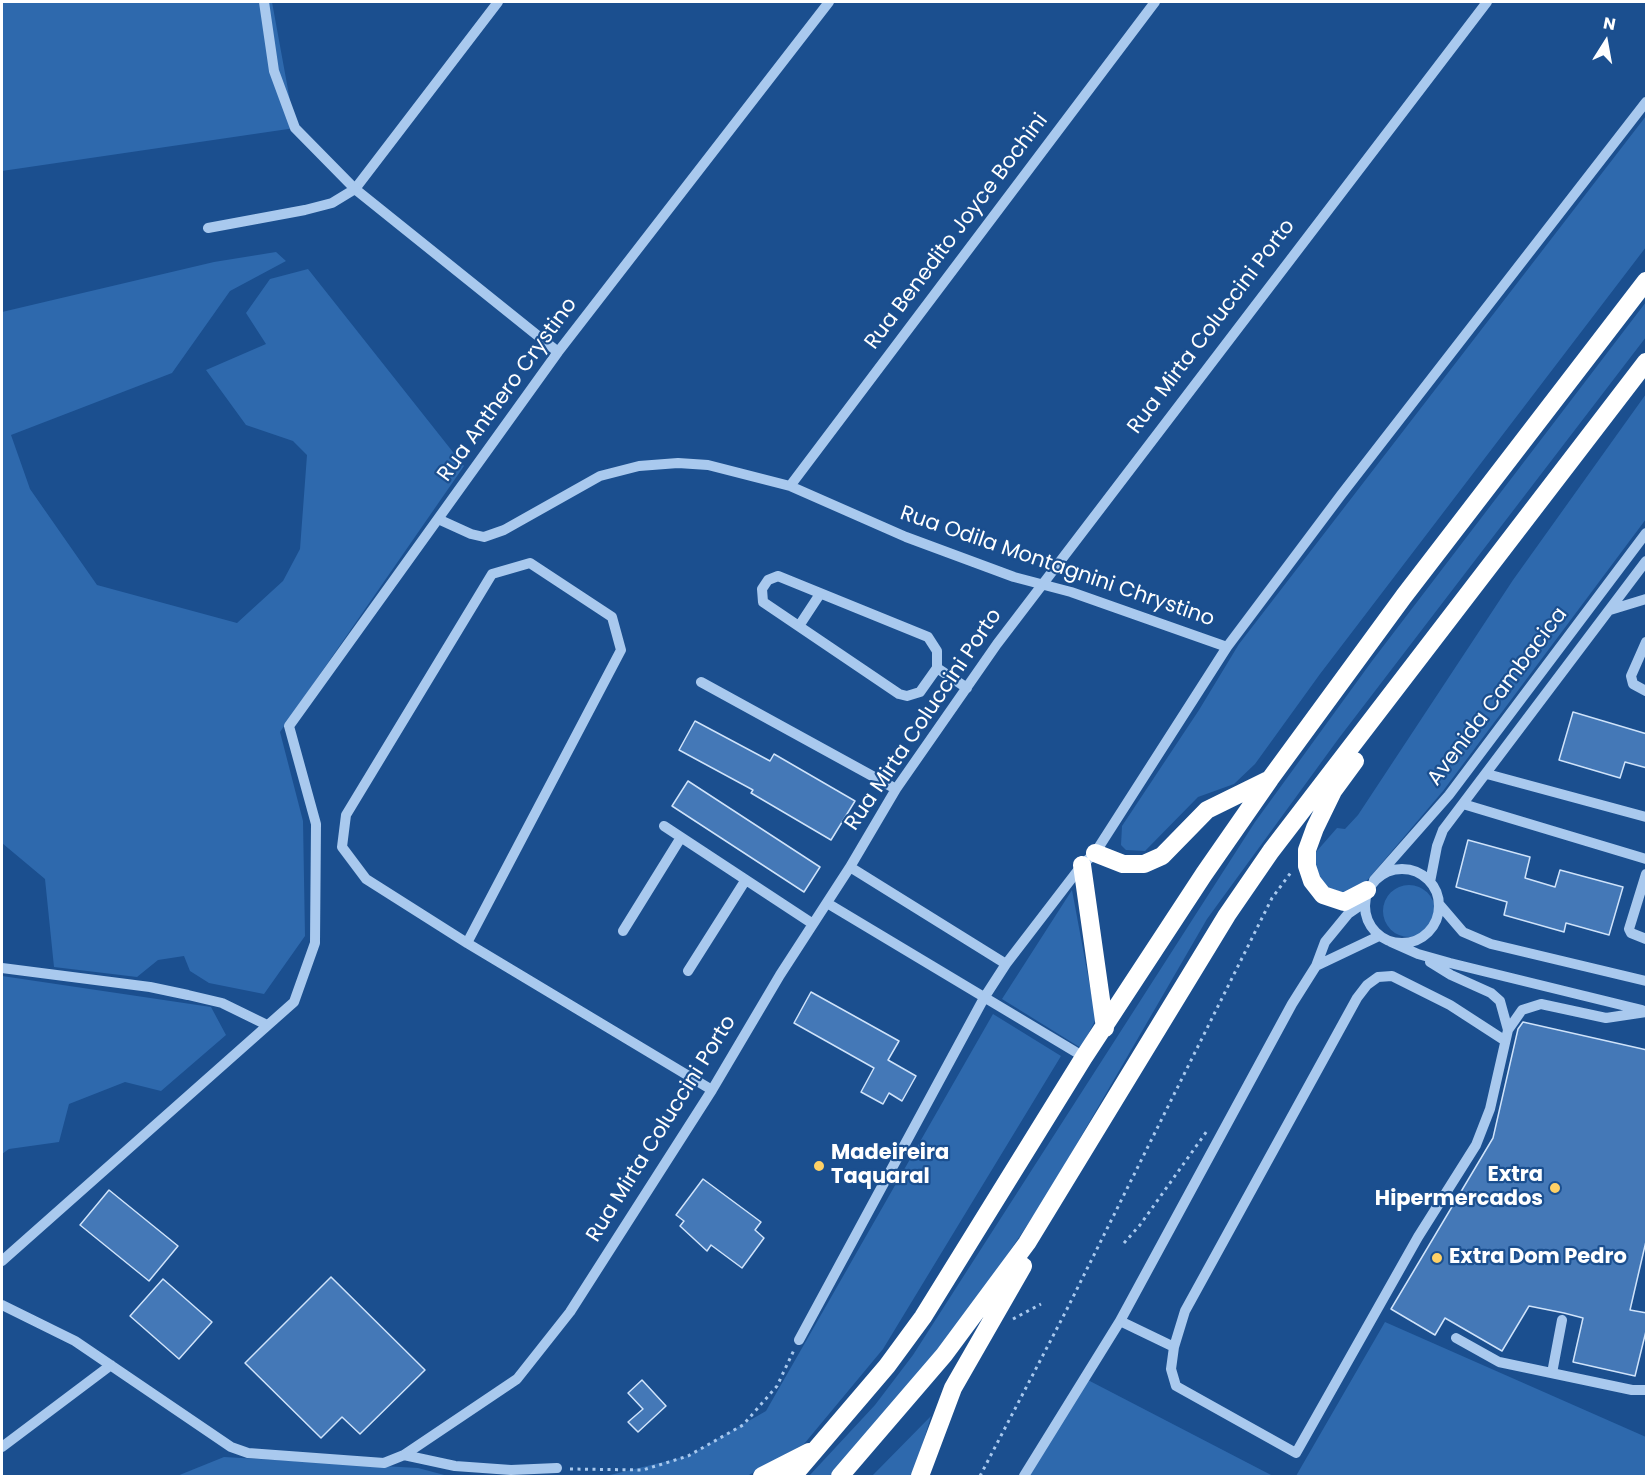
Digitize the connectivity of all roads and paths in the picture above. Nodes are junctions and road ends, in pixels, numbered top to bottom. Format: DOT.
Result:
graph roads {
  1 [pos="264,2"];
  2 [pos="498,2"];
  3 [pos="829,2"];
  4 [pos="1155,2"];
  5 [pos="1487,2"];
  6 [pos="1647,102"];
  7 [pos="355,189"];
  8 [pos="208,228"];
  9 [pos="1647,281"];
  10 [pos="558,352"];
  11 [pos="1647,362"];
  12 [pos="790,486"];
  13 [pos="438,519"];
  14 [pos="1647,533"];
  15 [pos="1509,541"];
  16 [pos="1647,561"];
  17 [pos="1042,584"];
  18 [pos="820,594"];
  19 [pos="1647,598"];
  20 [pos="1610,610"];
  21 [pos="798,626"];
  22 [pos="1647,642"];
  23 [pos="1227,647"];
  24 [pos="937,668"];
  25 [pos="701,682"];
  26 [pos="967,688"];
  27 [pos="1647,691"];
  28 [pos="1486,774"];
  29 [pos="1270,779"];
  30 [pos="896,789"];
  31 [pos="1463,804"];
  32 [pos="1647,817"];
  33 [pos="664,826"];
  34 [pos="680,838"];
  35 [pos="1307,850"];
  36 [pos="1088,859"];
  37 [pos="1647,859"];
  38 [pos="850,867"];
  39 [pos="1647,874"];
  40 [pos="746,881"];
  41 [pos="1430,882"];
  42 [pos="1368,891"];
  43 [pos="826,903"];
  44 [pos="1439,904"];
  45 [pos="813,924"];
  46 [pos="623,931"];
  47 [pos="1379,936"];
  48 [pos="1647,939"];
  49 [pos="1391,942"];
  50 [pos="467,943"];
  51 [pos="1418,954"];
  52 [pos="1006,964"];
  53 [pos="1316,966"];
  54 [pos="2,968"];
  55 [pos="688,971"];
  56 [pos="1647,981"];
  57 [pos="984,998"];
  58 [pos="1647,1011"];
  59 [pos="267,1025"];
  60 [pos="1105,1028"];
  61 [pos="1506,1035"];
  62 [pos="1084,1057"];
  63 [pos="712,1090"];
  64 [pos="1211,1124"];
  65 [pos="1080,1159"];
  66 [pos="1124,1243"];
  67 [pos="2,1261"];
  68 [pos="2,1305"];
  69 [pos="1562,1320"];
  70 [pos="1120,1321"];
  71 [pos="1456,1338"];
  72 [pos="799,1340"];
  73 [pos="1174,1347"];
  74 [pos="111,1365"];
  75 [pos="1552,1373"];
  76 [pos="1647,1390"];
  77 [pos="822,1446"];
  78 [pos="2,1447"];
  79 [pos="404,1455"];
  80 [pos="557,1468"];
  81 [pos="762,1476"];
  82 [pos="793,1476"];
  83 [pos="840,1476"];
  84 [pos="920,1476"];
  85 [pos="980,1476"];
  86 [pos="1024,1476"];
  1 -- 7 [label="street"];
  2 -- 7 [label="street"];
  3 -- 10 [label="street, Rua Anthero Crystino"];
  4 -- 12 [label="street, Rua Benedito Joyce Bochini"];
  5 -- 17 [label="street, Rua Mirta Coluccini Porto"];
  6 -- 23 [label="street"];
  7 -- 8 [label="street"];
  7 -- 10 [label="street"];
  9 -- 29 [label="highway"];
  10 -- 13 [label="street, Rua Anthero Crystino"];
  11 -- 15 [label="highway"];
  12 -- 13 [label="street, Rua Odila Montagnini Chrystino"];
  12 -- 17 [label="street, Rua Odila Montagnini Chrystino"];
  13 -- 59 [label="street, Rua Anthero Crystino"];
  14 -- 42 [label="street, Avenida Cambacica"];
  15 -- 35 [label="highway"];
  15 -- 65 [label="highway"];
  16 -- 20 [label="street, Avenida Cambacica"];
  17 -- 23 [label="street, Rua Odila Montagnini Chrystino"];
  17 -- 26 [label="street, Rua Mirta Coluccini Porto"];
  18 -- 21 [label="street"];
  18 -- 21 [label="street"];
  18 -- 24 [label="street"];
  19 -- 20 [label="street"];
  20 -- 28 [label="street, Avenida Cambacica"];
  21 -- 24 [label="street"];
  22 -- 27 [label="street"];
  23 -- 36 [label="street"];
  24 -- 26 [label="street"];
  25 -- 30 [label="street"];
  26 -- 30 [label="street, Rua Mirta Coluccini Porto"];
  28 -- 31 [label="street, Avenida Cambacica"];
  28 -- 32 [label="street"];
  29 -- 36 [label="highway"];
  29 -- 60 [label="highway"];
  30 -- 38 [label="street, Rua Mirta Coluccini Porto"];
  31 -- 37 [label="street"];
  31 -- 41 [label="street, Avenida Cambacica"];
  33 -- 34 [label="street"];
  34 -- 40 [label="street"];
  34 -- 46 [label="street"];
  35 -- 42 [label="highway"];
  35 -- 85 [label="path"];
  36 -- 52 [label="street"];
  36 -- 60 [label="highway"];
  38 -- 43 [label="street, Rua Mirta Coluccini Porto"];
  38 -- 52 [label="street"];
  39 -- 48 [label="street"];
  40 -- 45 [label="street"];
  40 -- 55 [label="street"];
  41 -- 42 [label="street"];
  41 -- 44 [label="street"];
  42 -- 47 [label="street"];
  42 -- 53 [label="street"];
  43 -- 45 [label="street, Rua Mirta Coluccini Porto"];
  43 -- 57 [label="street"];
  44 -- 49 [label="street"];
  44 -- 56 [label="street"];
  45 -- 63 [label="street, Rua Mirta Coluccini Porto"];
  47 -- 49 [label="street"];
  47 -- 53 [label="street"];
  49 -- 51 [label="street"];
  50 -- 50 [label="street"];
  50 -- 63 [label="street"];
  51 -- 58 [label="street"];
  51 -- 61 [label="street"];
  52 -- 57 [label="street"];
  53 -- 70 [label="street"];
  54 -- 59 [label="street"];
  57 -- 62 [label="street"];
  57 -- 72 [label="street"];
  58 -- 61 [label="street"];
  59 -- 67 [label="street"];
  60 -- 62 [label="highway"];
  61 -- 73 [label="street"];
  61 -- 73 [label="street"];
  62 -- 77 [label="highway"];
  63 -- 79 [label="street, Rua Mirta Coluccini Porto"];
  64 -- 66 [label="path"];
  65 -- 83 [label="highway"];
  65 -- 84 [label="highway"];
  68 -- 74 [label="street"];
  69 -- 75 [label="street"];
  70 -- 73 [label="street"];
  70 -- 86 [label="street"];
  71 -- 75 [label="street"];
  72 -- 80 [label="path"];
  74 -- 78 [label="street"];
  74 -- 79 [label="street"];
  75 -- 76 [label="street"];
  77 -- 81 [label="highway"];
  77 -- 82 [label="highway"];
  79 -- 80 [label="street"];
}
